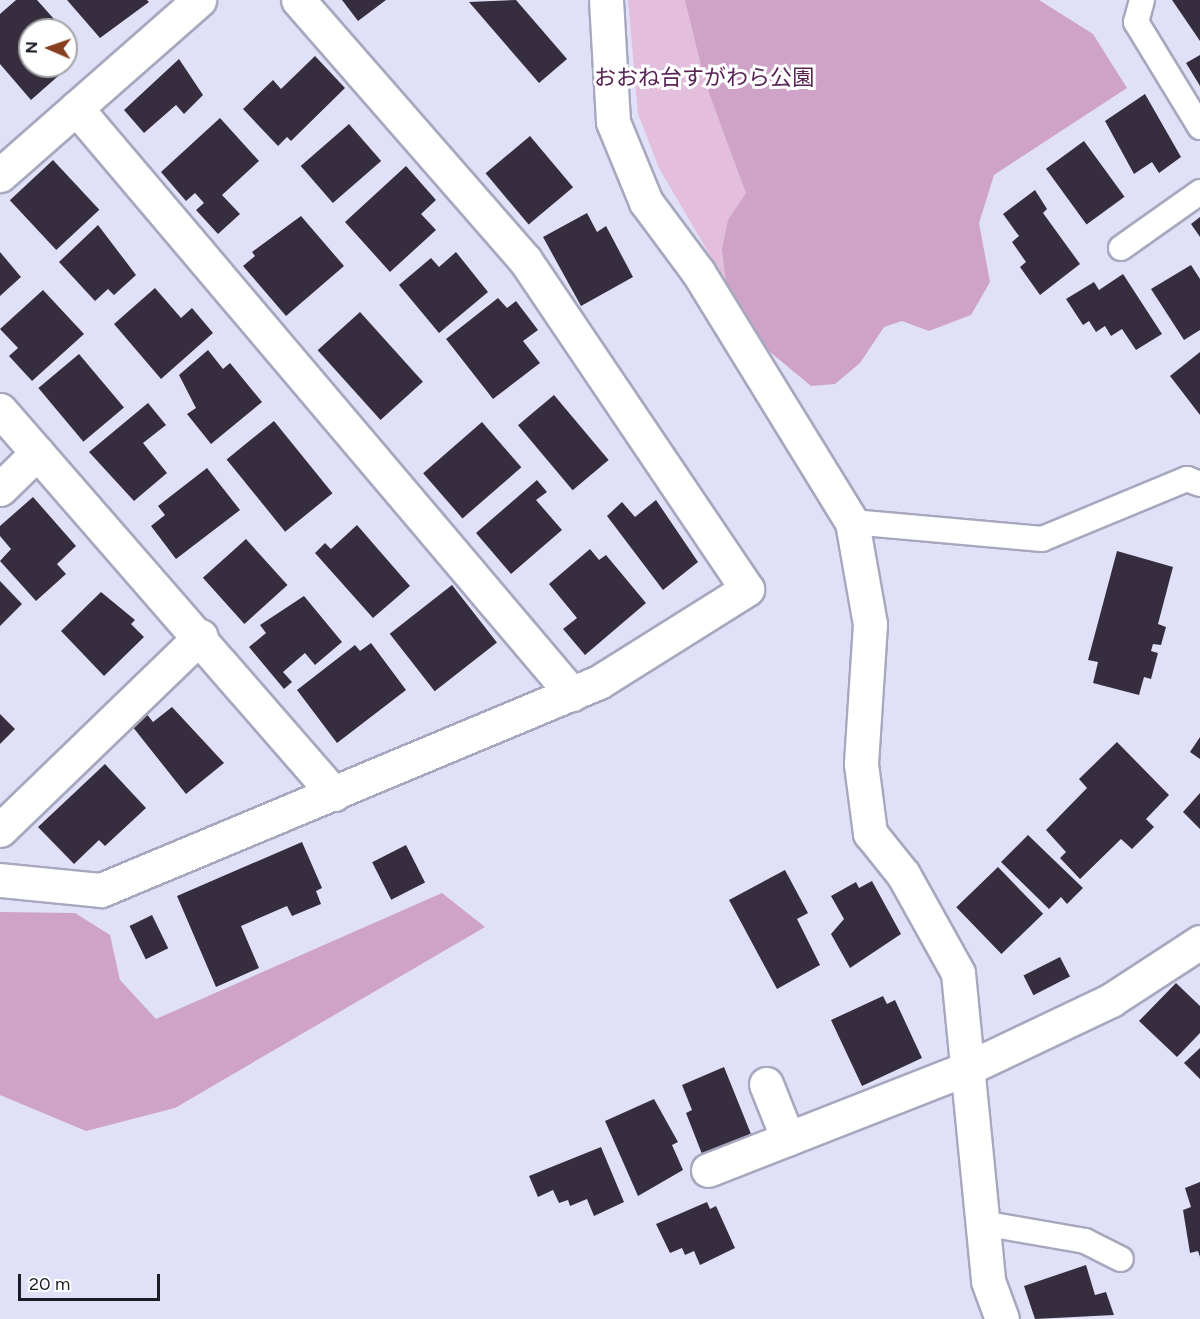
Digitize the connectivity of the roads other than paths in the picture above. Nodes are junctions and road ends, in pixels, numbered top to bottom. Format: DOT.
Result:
graph roads {
  1 [pos="199,0"];
  2 [pos="298,0"];
  3 [pos="606,0"];
  4 [pos="1142,0"];
  5 [pos="76,108"];
  6 [pos="1200,127"];
  7 [pos="0,175"];
  8 [pos="1200,192"];
  9 [pos="1121,248"];
  10 [pos="0,410"];
  11 [pos="37,453"];
  12 [pos="1200,484"];
  13 [pos="0,489"];
  14 [pos="852,522"];
  15 [pos="201,636"];
  16 [pos="572,694"];
  17 [pos="334,794"];
  18 [pos="0,830"];
  19 [pos="0,880"];
  20 [pos="1200,942"];
  21 [pos="966,1069"];
  22 [pos="766,1084"];
  23 [pos="788,1139"];
  24 [pos="708,1170"];
  25 [pos="982,1223"];
  26 [pos="1121,1259"];
  27 [pos="1002,1319"];
  1 -- 5 [label="street"];
  2 -- 16 [label="street"];
  3 -- 14 [label="street"];
  4 -- 6 [label="lane"];
  5 -- 7 [label="street"];
  5 -- 16 [label="street"];
  8 -- 9 [label="lane"];
  10 -- 11 [label="street"];
  11 -- 13 [label="street"];
  11 -- 15 [label="street"];
  12 -- 14 [label="lane"];
  14 -- 21 [label="street"];
  15 -- 17 [label="street"];
  15 -- 18 [label="street"];
  16 -- 17 [label="street"];
  17 -- 19 [label="street"];
  20 -- 21 [label="street"];
  21 -- 23 [label="street"];
  21 -- 25 [label="street"];
  22 -- 23 [label="street"];
  23 -- 24 [label="street"];
  25 -- 26 [label="lane"];
  25 -- 27 [label="street"];
}
